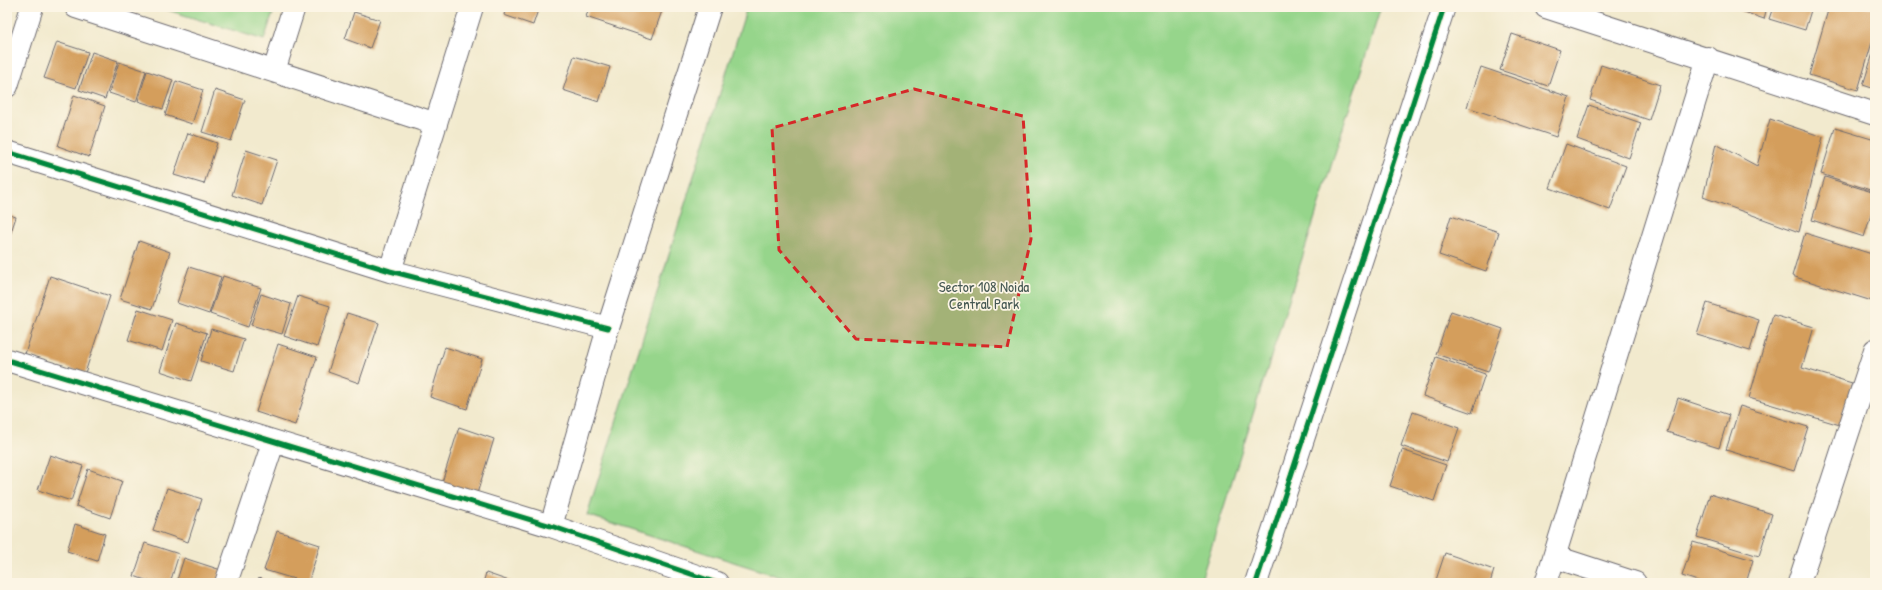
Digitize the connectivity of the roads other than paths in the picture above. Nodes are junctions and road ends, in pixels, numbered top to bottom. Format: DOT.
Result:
graph roads {
  1 [pos="32,7"];
  2 [pos="76,7"];
  3 [pos="294,7"];
  4 [pos="472,7"];
  5 [pos="710,7"];
  6 [pos="1444,7"];
  7 [pos="1546,7"];
  8 [pos="1708,58"];
  9 [pos="274,71"];
  10 [pos="7,86"];
  11 [pos="1875,114"];
  12 [pos="436,124"];
  13 [pos="7,152"];
  14 [pos="390,271"];
  15 [pos="608,328"];
  16 [pos="1875,350"];
  17 [pos="7,360"];
  18 [pos="273,443"];
  19 [pos="551,526"];
  20 [pos="1555,557"];
  21 [pos="226,583"];
  22 [pos="717,583"];
  23 [pos="1256,583"];
  24 [pos="1546,583"];
  25 [pos="1634,583"];
  26 [pos="1799,583"];
  1 -- 10 [label="street"];
  2 -- 9 [label="street"];
  3 -- 9 [label="street"];
  4 -- 12 [label="street"];
  5 -- 15 [label="street"];
  6 -- 23 [label="street"];
  7 -- 8 [label="street"];
  8 -- 11 [label="street"];
  8 -- 20 [label="street"];
  9 -- 12 [label="street"];
  12 -- 14 [label="street"];
  13 -- 14 [label="street"];
  14 -- 15 [label="street"];
  15 -- 19 [label="street"];
  16 -- 26 [label="street"];
  17 -- 18 [label="street"];
  18 -- 19 [label="street"];
  18 -- 21 [label="street"];
  19 -- 22 [label="street"];
  20 -- 24 [label="street"];
  20 -- 25 [label="street"];
}
